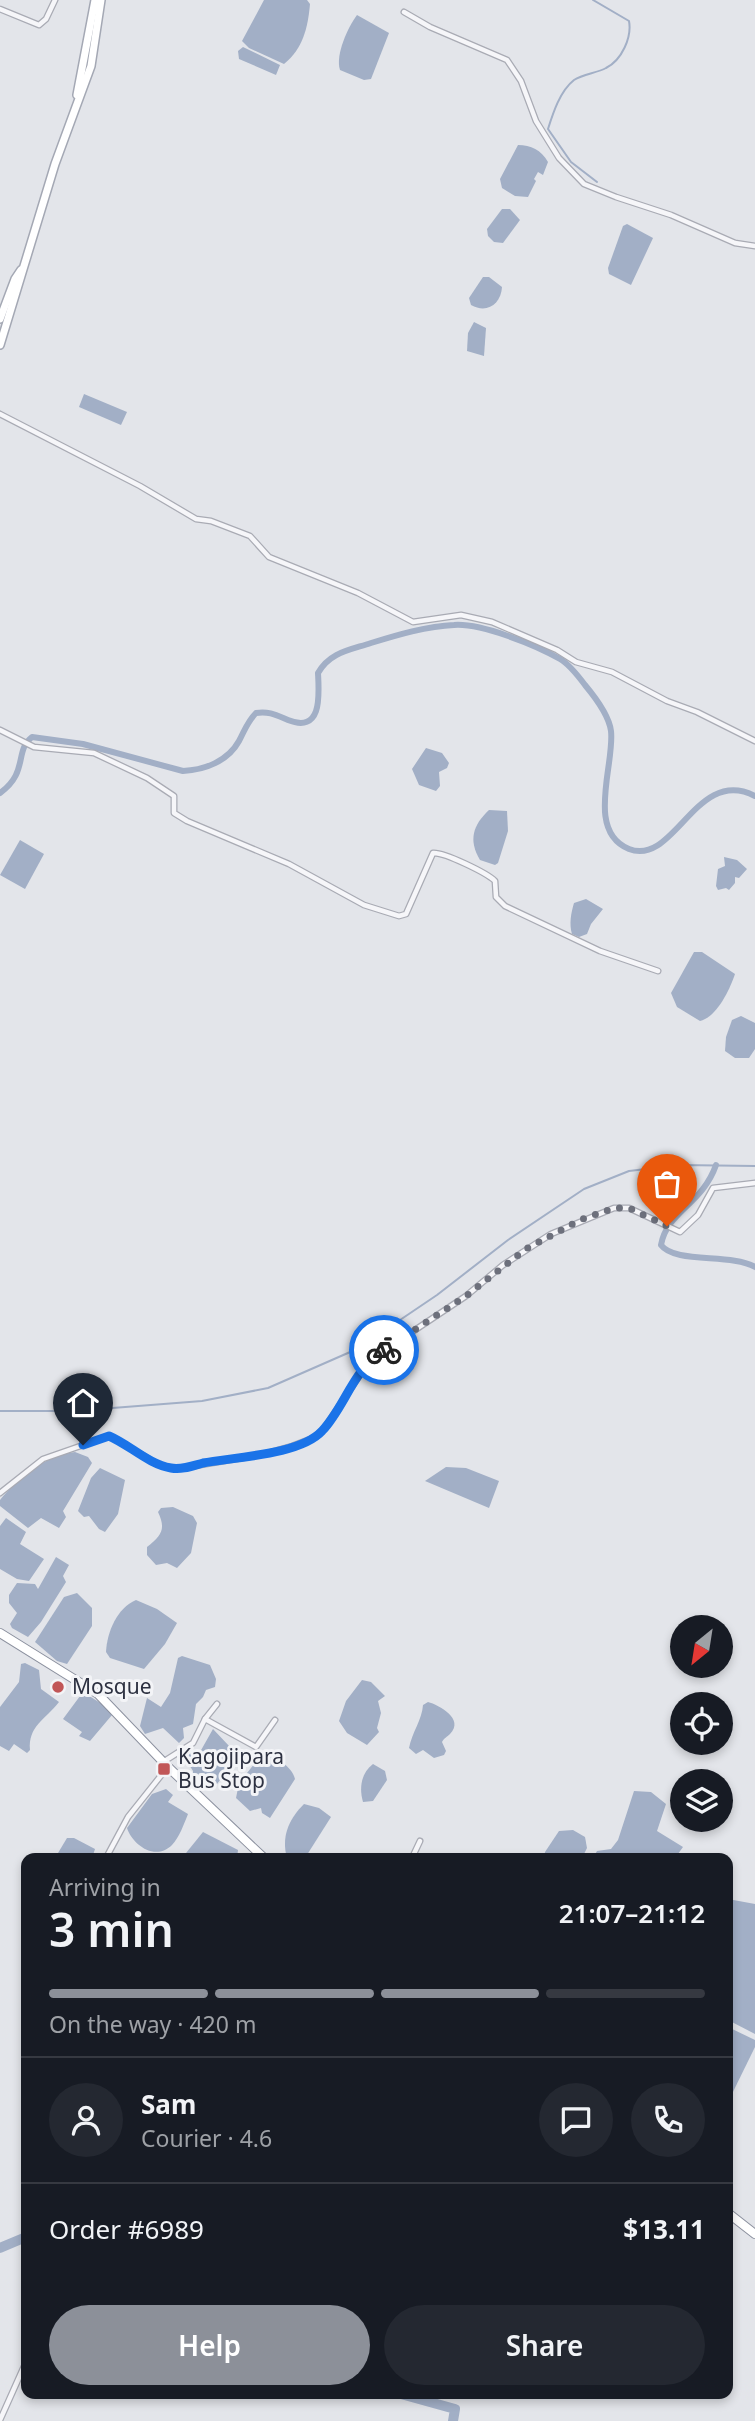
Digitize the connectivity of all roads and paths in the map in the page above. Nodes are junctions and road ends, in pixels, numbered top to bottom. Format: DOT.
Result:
graph roads {
  1 [pos="55,0"];
  2 [pos="95,0"];
  3 [pos="101,0"];
  4 [pos="0,9"];
  5 [pos="404,12"];
  6 [pos="76,103"];
  7 [pos="755,246"];
  8 [pos="21,270"];
  9 [pos="0,319"];
  10 [pos="0,345"];
  11 [pos="0,414"];
  12 [pos="0,730"];
  13 [pos="755,741"];
  14 [pos="658,971"];
  15 [pos="755,1183"];
  16 [pos="0,1493"];
  17 [pos="0,1633"];
  18 [pos="217,1704"];
  19 [pos="205,1719"];
  20 [pos="275,1720"];
  21 [pos="165,1765"];
  22 [pos="420,1841"];
  23 [pos="109,1853"];
  24 [pos="259,1853"];
  25 [pos="414,1853"];
  26 [pos="733,2217"];
  27 [pos="755,2234"];
  28 [pos="21,2373"];
  29 [pos="0,2420"];
  1 -- 4 [label="street"];
  2 -- 6 [label="main road"];
  3 -- 6 [label="main road"];
  5 -- 7 [label="street"];
  6 -- 8 [label="main road"];
  8 -- 9 [label="main road"];
  8 -- 10 [label="main road"];
  11 -- 13 [label="street"];
  12 -- 14 [label="street"];
  15 -- 16 [label="street"];
  17 -- 21 [label="highway"];
  18 -- 19 [label="street"];
  19 -- 20 [label="street"];
  19 -- 21 [label="street"];
  21 -- 23 [label="street"];
  21 -- 24 [label="highway"];
  22 -- 25 [label="street"];
  26 -- 27 [label="highway"];
  28 -- 29 [label="street"];
}
